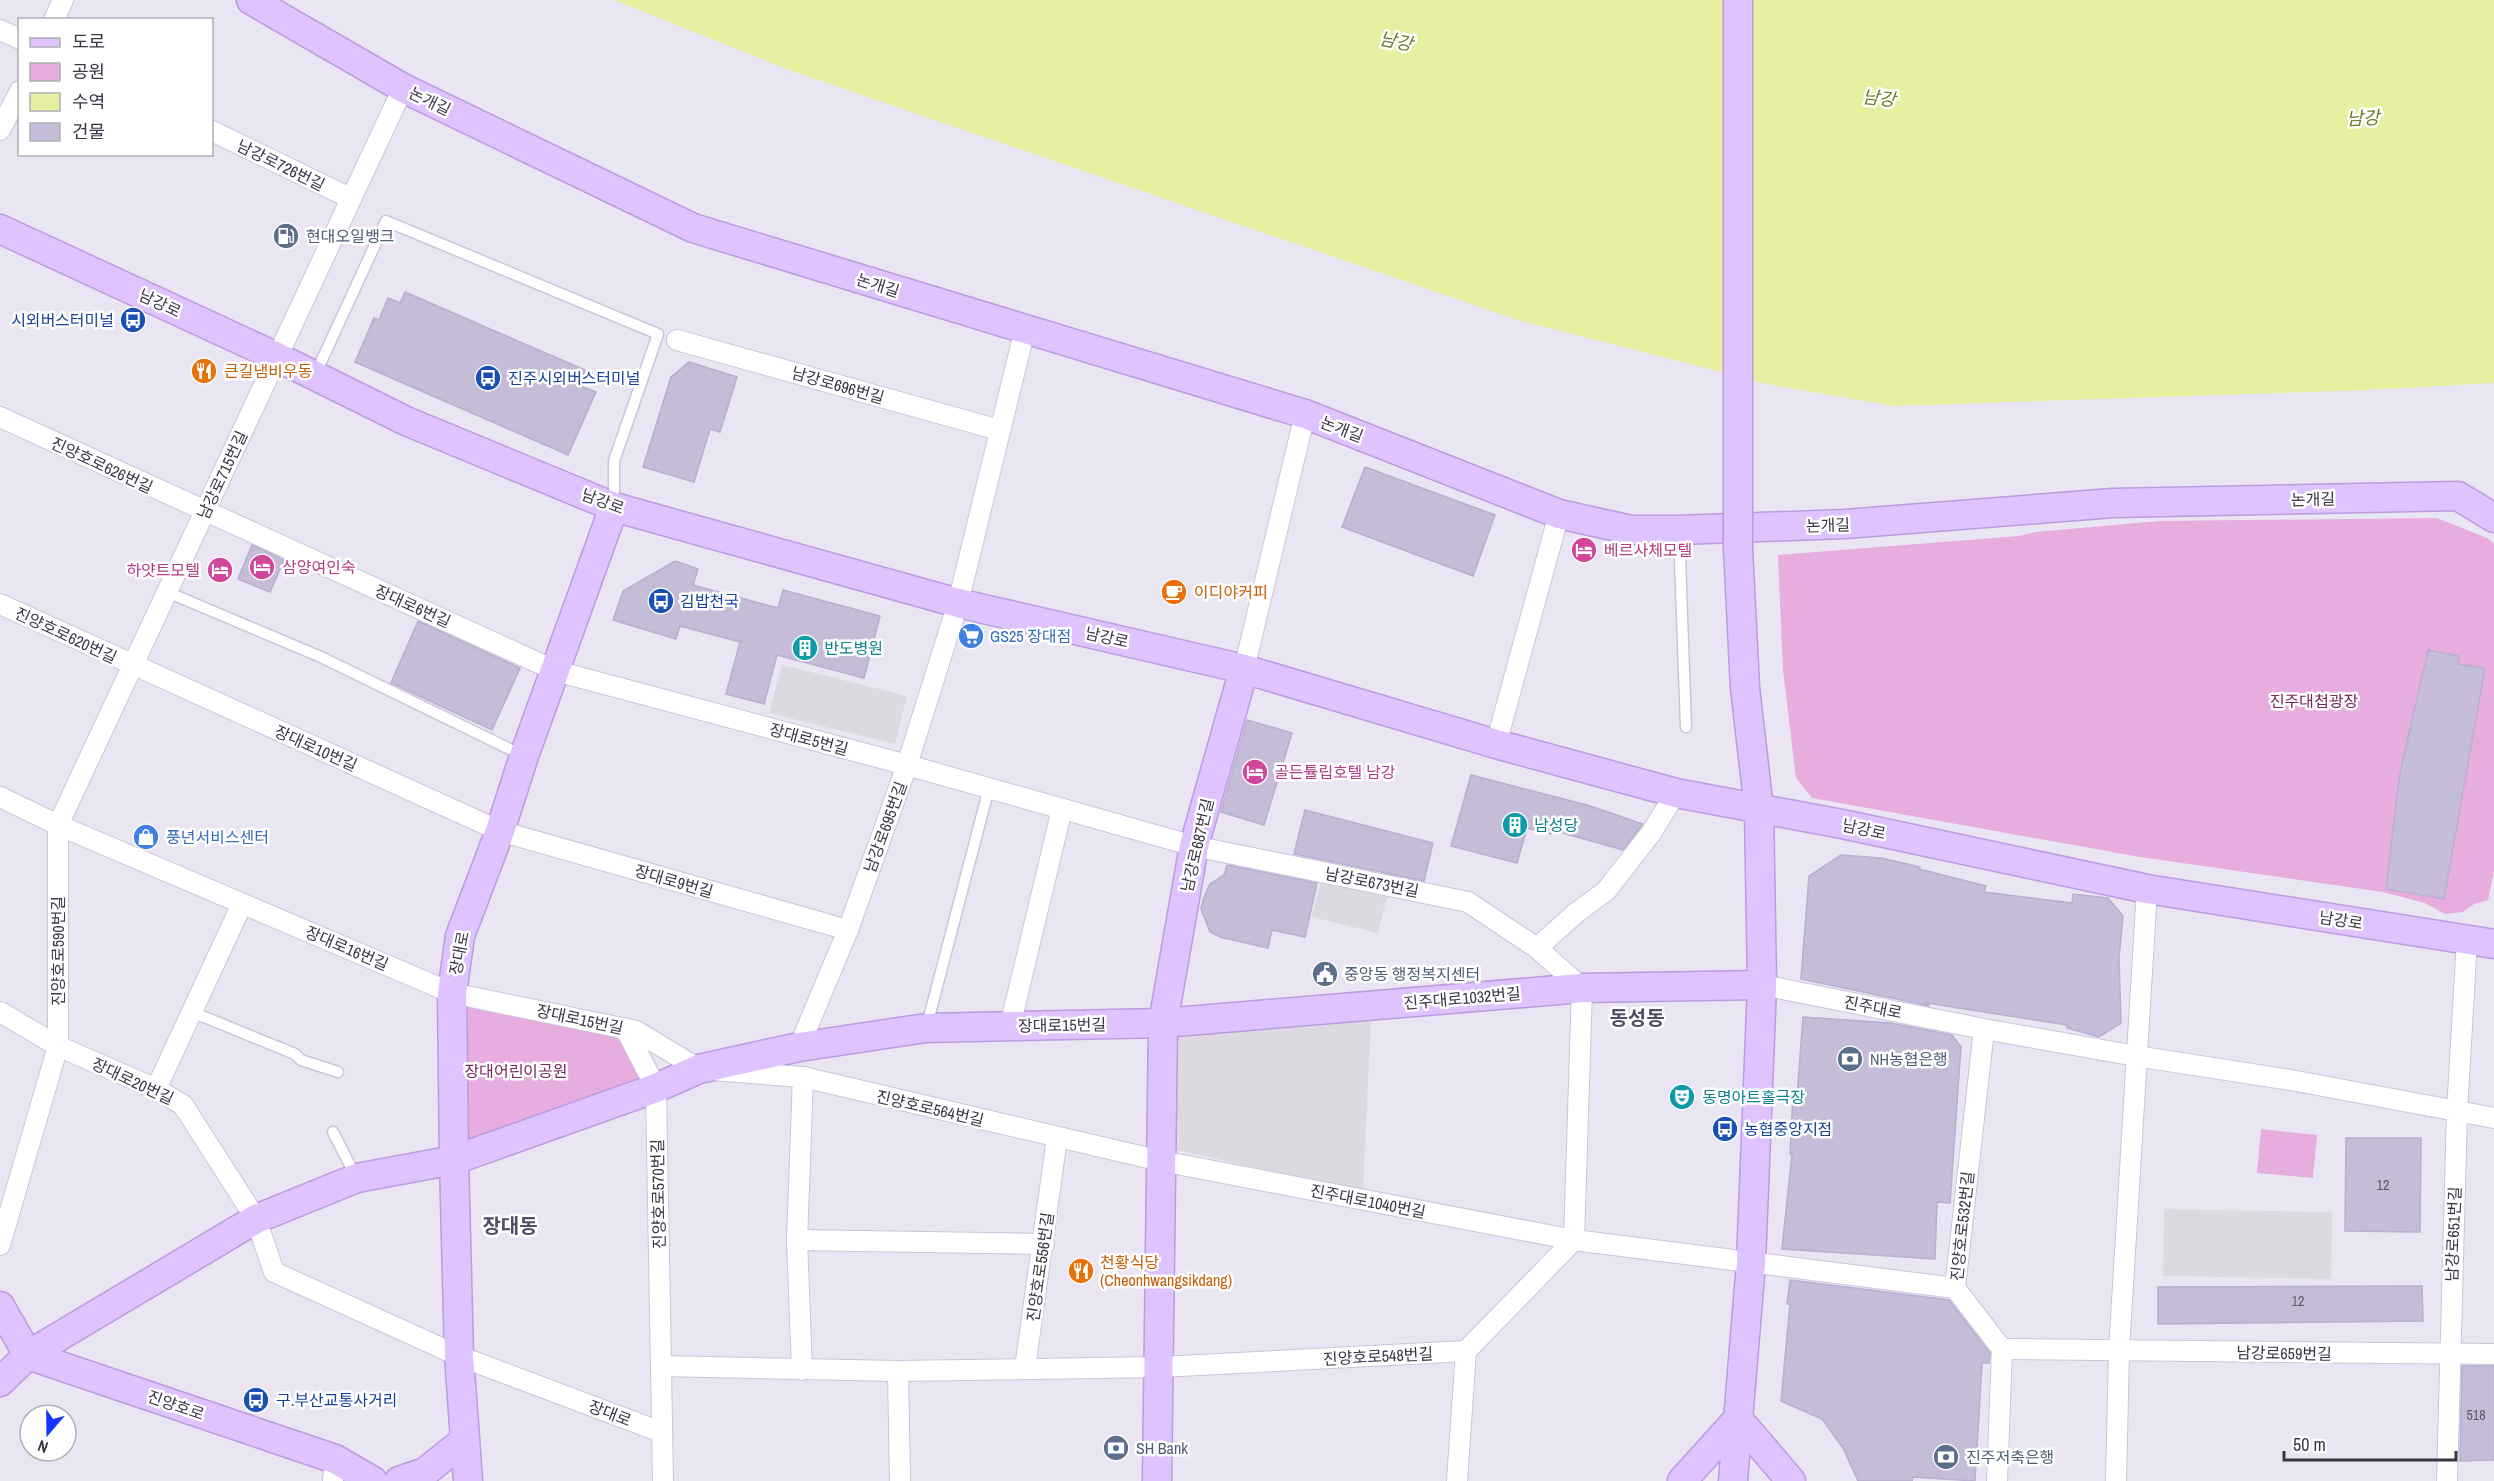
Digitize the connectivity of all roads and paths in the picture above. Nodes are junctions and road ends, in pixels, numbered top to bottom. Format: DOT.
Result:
graph roads {
  1 [pos="63,0"];
  2 [pos="251,0"];
  3 [pos="1738,0"];
  4 [pos="55,18"];
  5 [pos="0,30"];
  6 [pos="18,38"];
  7 [pos="403,88"];
  8 [pos="18,95"];
  9 [pos="0,130"];
  10 [pos="213,131"];
  11 [pos="350,198"];
  12 [pos="0,229"];
  13 [pos="1025,329"];
  14 [pos="677,340"];
  15 [pos="277,357"];
  16 [pos="314,376"];
  17 [pos="1305,414"];
  18 [pos="0,417"];
  19 [pos="999,430"];
  20 [pos="614,507"];
  21 [pos="204,512"];
  22 [pos="1559,514"];
  23 [pos="2494,518"];
  24 [pos="1679,530"];
  25 [pos="167,592"];
  26 [pos="958,603"];
  27 [pos="0,604"];
  28 [pos="133,665"];
  29 [pos="1244,669"];
  30 [pos="556,671"];
  31 [pos="1686,727"];
  32 [pos="1496,744"];
  33 [pos="524,756"];
  34 [pos="908,765"];
  35 [pos="989,788"];
  36 [pos="1676,793"];
  37 [pos="0,797"];
  38 [pos="1062,809"];
  39 [pos="1759,809"];
  40 [pos="58,825"];
  41 [pos="500,831"];
  42 [pos="1194,846"];
  43 [pos="2147,889"];
  44 [pos="242,904"];
  45 [pos="848,930"];
  46 [pos="2480,942"];
  47 [pos="1537,948"];
  48 [pos="1762,985"];
  49 [pos="1582,988"];
  50 [pos="452,993"];
  51 [pos="0,1012"];
  52 [pos="192,1012"];
  53 [pos="1163,1023"];
  54 [pos="1010,1026"];
  55 [pos="625,1028"];
  56 [pos="926,1028"];
  57 [pos="1984,1029"];
  58 [pos="58,1046"];
  59 [pos="799,1047"];
  60 [pos="2136,1056"];
  61 [pos="699,1069"];
  62 [pos="338,1072"];
  63 [pos="802,1077"];
  64 [pos="656,1088"];
  65 [pos="156,1089"];
  66 [pos="2457,1112"];
  67 [pos="2494,1118"];
  68 [pos="333,1132"];
  69 [pos="1057,1138"];
  70 [pos="454,1160"];
  71 [pos="1161,1161"];
  72 [pos="357,1178"];
  73 [pos="256,1220"];
  74 [pos="797,1239"];
  75 [pos="1574,1240"];
  76 [pos="1044,1244"];
  77 [pos="0,1245"];
  78 [pos="1751,1263"];
  79 [pos="1954,1288"];
  80 [pos="0,1306"];
  81 [pos="2002,1349"];
  82 [pos="1466,1351"];
  83 [pos="2119,1351"];
  84 [pos="2494,1354"];
  85 [pos="28,1355"];
  86 [pos="2450,1355"];
  87 [pos="459,1356"];
  88 [pos="661,1366"];
  89 [pos="1160,1367"];
  90 [pos="1025,1368"];
  91 [pos="802,1370"];
  92 [pos="898,1371"];
  93 [pos="0,1382"];
  94 [pos="1738,1419"];
  95 [pos="661,1432"];
  96 [pos="465,1440"];
  97 [pos="334,1470"];
  98 [pos="373,1481"];
  99 [pos="399,1481"];
  100 [pos="468,1481"];
  101 [pos="663,1481"];
  102 [pos="900,1481"];
  103 [pos="1157,1481"];
  104 [pos="1457,1481"];
  105 [pos="1682,1481"];
  106 [pos="1733,1481"];
  107 [pos="1791,1481"];
  108 [pos="1997,1481"];
  109 [pos="2116,1481"];
  110 [pos="2447,1481"];
  1 -- 4 [label="street"];
  2 -- 7 [label="street, 논개길"];
  3 -- 39 [label="street, bridge"];
  5 -- 6 [label="street"];
  7 -- 11 [label="street, 남강로715번길"];
  7 -- 13 [label="street, 논개길"];
  8 -- 9 [label="street"];
  10 -- 11 [label="street, 남강로726번길"];
  11 -- 15 [label="street, 남강로715번길"];
  12 -- 15 [label="street, 남강로"];
  13 -- 17 [label="street, 논개길"];
  13 -- 19 [label="street"];
  14 -- 19 [label="street, 남강로696번길"];
  15 -- 16 [label="street, 남강로"];
  15 -- 21 [label="street, 남강로715번길"];
  16 -- 20 [label="street, 남강로"];
  16 -- 20 [label="lane"];
  17 -- 22 [label="street, 논개길"];
  17 -- 29 [label="street"];
  18 -- 21 [label="street, 진양호로626번길"];
  19 -- 26 [label="street"];
  20 -- 26 [label="street, 남강로"];
  20 -- 30 [label="street, 장대로"];
  21 -- 25 [label="street, 남강로715번길"];
  21 -- 30 [label="street, 장대로6번길"];
  22 -- 24 [label="street, 논개길"];
  22 -- 32 [label="street"];
  23 -- 24 [label="street, 논개길"];
  24 -- 31 [label="lane"];
  25 -- 28 [label="street, 남강로715번길"];
  25 -- 33 [label="lane"];
  26 -- 29 [label="street, 남강로"];
  26 -- 34 [label="street, 남강로695번길"];
  27 -- 28 [label="street, 진양호로620번길"];
  28 -- 40 [label="street, 진양호로590번길"];
  28 -- 41 [label="street, 장대로10번길"];
  29 -- 32 [label="street, 남강로"];
  29 -- 42 [label="street, 남강로687번길"];
  30 -- 33 [label="street, 장대로"];
  30 -- 34 [label="street, 장대로5번길"];
  32 -- 36 [label="street, 남강로"];
  33 -- 41 [label="street, 장대로"];
  34 -- 35 [label="street, 장대로5번길"];
  34 -- 45 [label="street, 남강로695번길"];
  35 -- 38 [label="street, 장대로5번길"];
  35 -- 56 [label="lane"];
  36 -- 39 [label="street, 남강로"];
  36 -- 47 [label="street"];
  37 -- 40 [label="street, 장대로16번길"];
  38 -- 42 [label="street, 장대로5번길"];
  38 -- 54 [label="street"];
  39 -- 43 [label="street, 남강로"];
  39 -- 48 [label="street"];
  40 -- 44 [label="street, 장대로16번길"];
  40 -- 58 [label="street, 진양호로590번길"];
  41 -- 45 [label="street, 장대로9번길"];
  41 -- 50 [label="street, 장대로"];
  42 -- 47 [label="street, 남강로673번길"];
  42 -- 53 [label="street, 남강로687번길"];
  43 -- 46 [label="street, 남강로"];
  43 -- 60 [label="street"];
  44 -- 50 [label="street, 장대로16번길"];
  44 -- 52 [label="street"];
  45 -- 59 [label="street, 남강로695번길"];
  46 -- 66 [label="street, 남강로651번길"];
  47 -- 49 [label="street, 남강로673번길"];
  48 -- 49 [label="street, 진주대로1032번길"];
  48 -- 57 [label="street, 진주대로"];
  48 -- 78 [label="street"];
  49 -- 53 [label="street, 진주대로1032번길"];
  49 -- 75 [label="street"];
  50 -- 55 [label="street, 장대로15번길"];
  50 -- 70 [label="street, 장대로"];
  51 -- 58 [label="street"];
  52 -- 62 [label="lane"];
  52 -- 65 [label="street"];
  53 -- 54 [label="street, 장대로15번길"];
  53 -- 71 [label="street"];
  54 -- 56 [label="street, 장대로15번길"];
  55 -- 61 [label="street, 장대로15번길"];
  55 -- 64 [label="street, 진양호로570번길"];
  56 -- 59 [label="street, 장대로15번길"];
  57 -- 60 [label="street"];
  57 -- 79 [label="street, 진양호로532번길"];
  58 -- 65 [label="street, 장대로20번길"];
  58 -- 77 [label="street, 진양호로590번길"];
  59 -- 61 [label="street, 장대로15번길"];
  60 -- 66 [label="street"];
  60 -- 83 [label="street"];
  61 -- 63 [label="street, 진양호로564번길"];
  61 -- 64 [label="street, 장대로15번길"];
  63 -- 69 [label="street, 진양호로564번길"];
  63 -- 74 [label="street"];
  64 -- 70 [label="street"];
  64 -- 88 [label="street, 진양호로570번길"];
  65 -- 73 [label="street, 장대로20번길"];
  66 -- 67 [label="street"];
  66 -- 86 [label="street, 남강로651번길"];
  68 -- 72 [label="lane"];
  69 -- 71 [label="street"];
  69 -- 76 [label="street, 진양호로556번길"];
  70 -- 72 [label="street"];
  70 -- 87 [label="street, 장대로"];
  71 -- 75 [label="street, 진주대로1040번길"];
  71 -- 89 [label="street"];
  72 -- 73 [label="street"];
  73 -- 85 [label="street"];
  73 -- 87 [label="street, 장대로"];
  74 -- 76 [label="street"];
  74 -- 91 [label="street"];
  75 -- 78 [label="street, 진주대로1040번길"];
  75 -- 82 [label="street"];
  76 -- 90 [label="street, 진양호로556번길"];
  78 -- 79 [label="street, 진주대로1040번길"];
  78 -- 94 [label="street"];
  79 -- 81 [label="street, 진양호로532번길"];
  80 -- 85 [label="street"];
  81 -- 83 [label="street, 남강로659번길"];
  81 -- 108 [label="street"];
  82 -- 89 [label="street, 진양호로548번길"];
  82 -- 104 [label="street"];
  83 -- 86 [label="street, 남강로659번길"];
  83 -- 109 [label="street"];
  84 -- 86 [label="street"];
  85 -- 93 [label="street"];
  85 -- 97 [label="street, 진양호로"];
  86 -- 110 [label="street, 남강로651번길"];
  87 -- 95 [label="street, 장대로"];
  87 -- 96 [label="street, 장대로"];
  88 -- 91 [label="street"];
  88 -- 95 [label="street, 진양호로570번길"];
  89 -- 90 [label="street"];
  89 -- 103 [label="street"];
  90 -- 92 [label="street"];
  91 -- 92 [label="street"];
  92 -- 102 [label="street"];
  94 -- 105 [label="street"];
  94 -- 106 [label="street"];
  94 -- 107 [label="street"];
  95 -- 101 [label="street, 진양호로570번길"];
  96 -- 99 [label="street"];
  96 -- 100 [label="street, 장대로"];
  97 -- 98 [label="street, 진양호로"];
}
